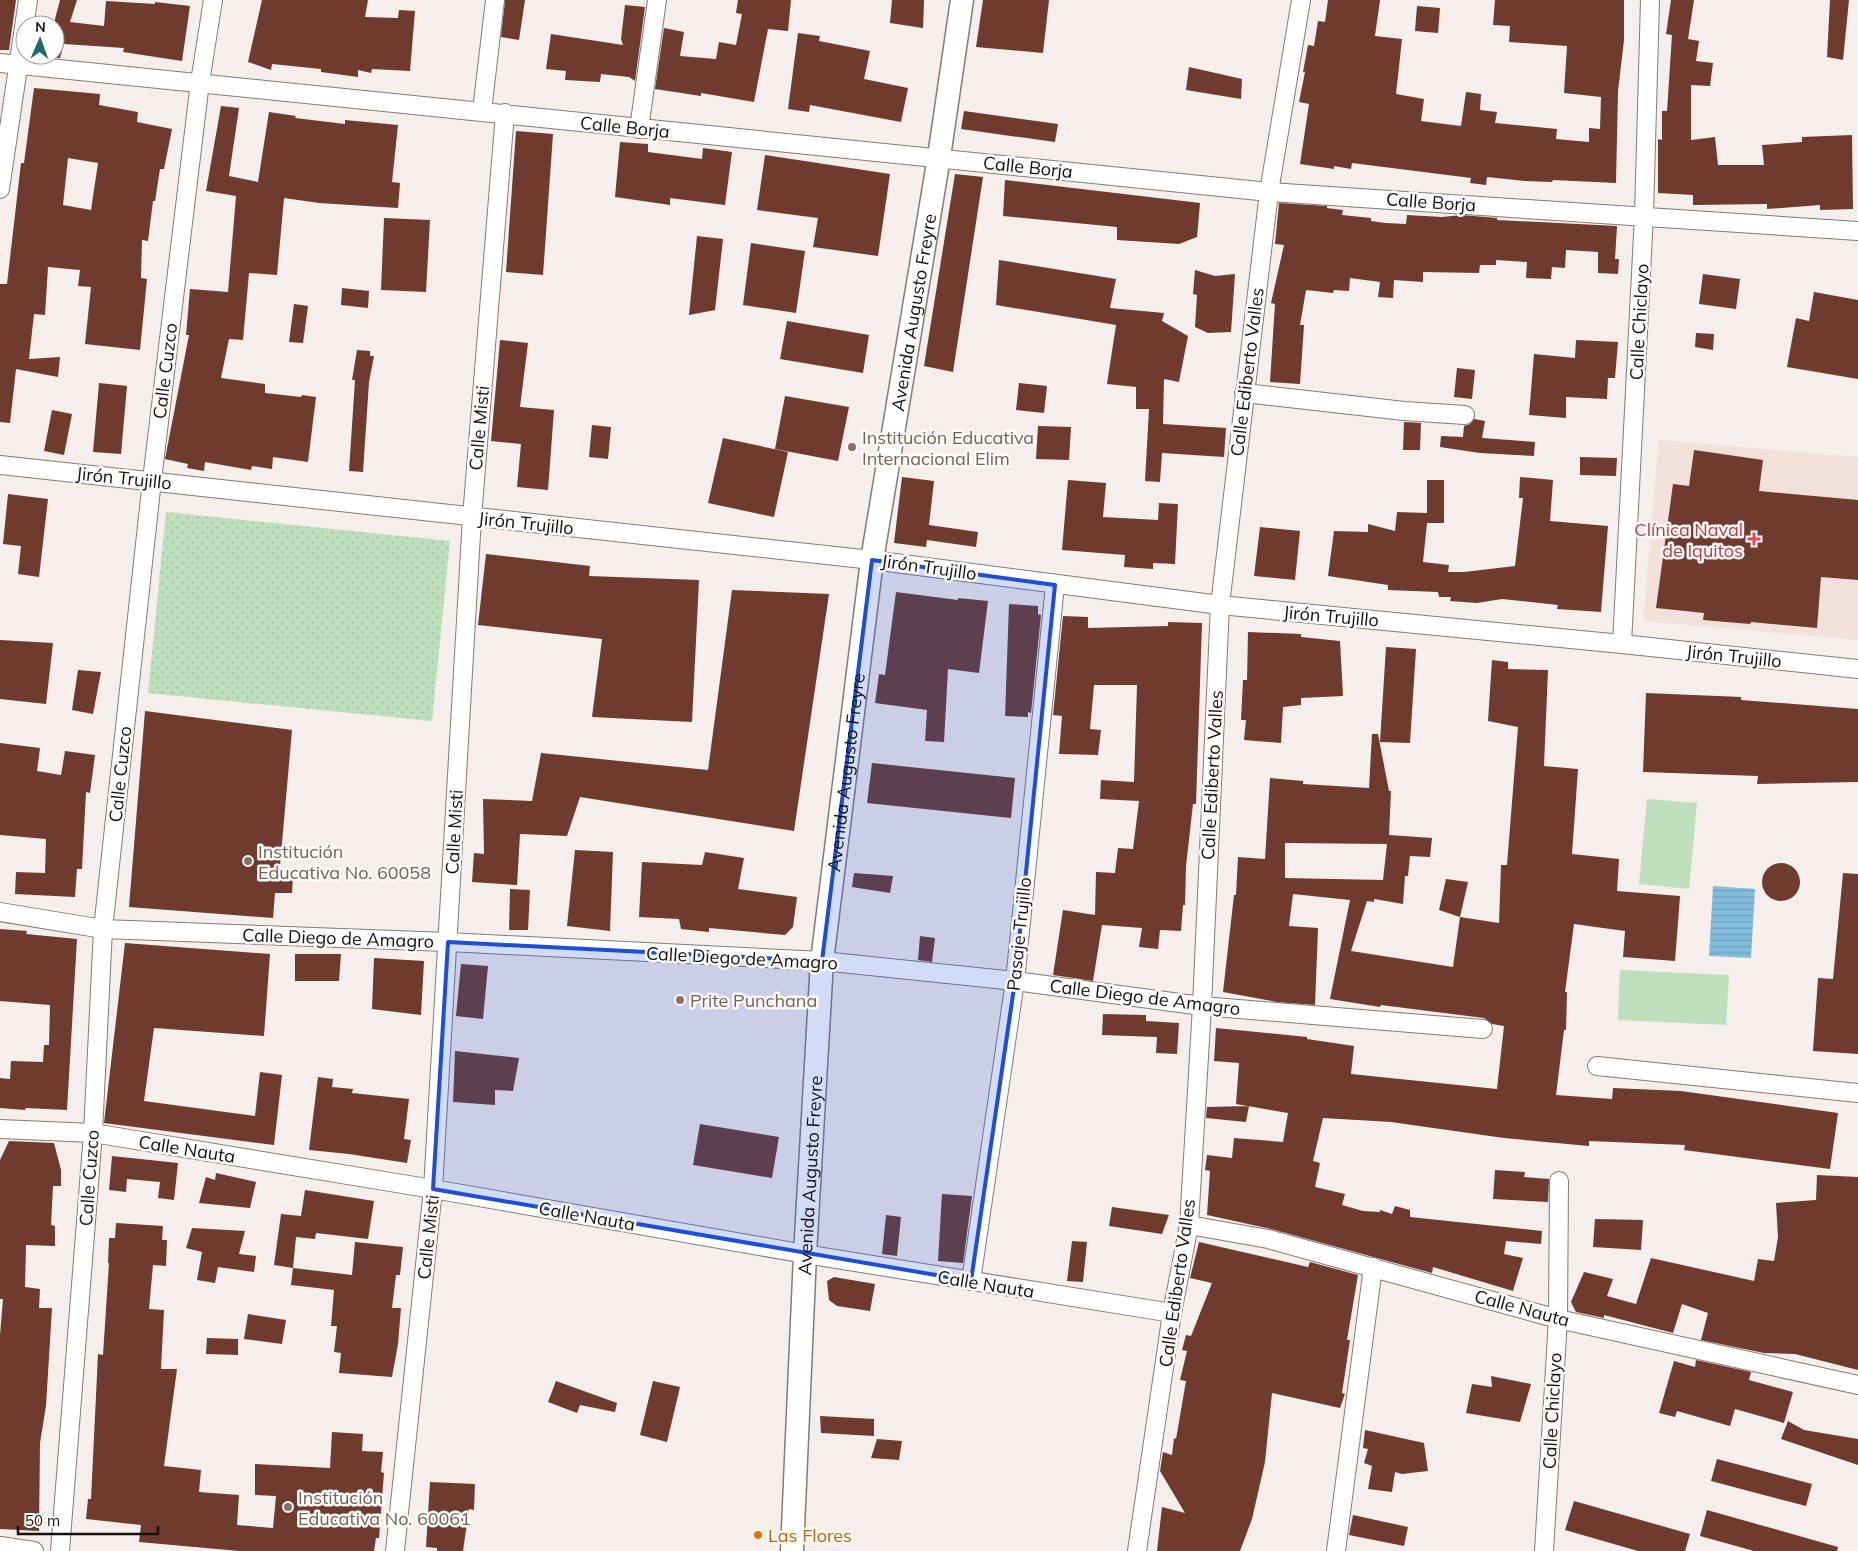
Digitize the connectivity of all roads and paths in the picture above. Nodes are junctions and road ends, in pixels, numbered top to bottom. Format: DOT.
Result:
graph roads {
  1 [pos="28,0"];
  2 [pos="213,0"];
  3 [pos="495,0"];
  4 [pos="656,0"];
  5 [pos="962,0"];
  6 [pos="1301,0"];
  7 [pos="1650,0"];
  8 [pos="0,63"];
  9 [pos="18,66"];
  10 [pos="200,82"];
  11 [pos="482,111"];
  12 [pos="506,113"];
  13 [pos="639,129"];
  14 [pos="939,157"];
  15 [pos="0,189"];
  16 [pos="1270,192"];
  17 [pos="1644,215"];
  18 [pos="1858,231"];
  19 [pos="1244,393"];
  20 [pos="1465,415"];
  21 [pos="0,465"];
  22 [pos="152,480"];
  23 [pos="472,517"];
  24 [pos="872,560"];
  25 [pos="1055,585"];
  26 [pos="1220,605"];
  27 [pos="1622,644"];
  28 [pos="1858,669"];
  29 [pos="0,912"];
  30 [pos="103,929"];
  31 [pos="448,942"];
  32 [pos="822,961"];
  33 [pos="1015,981"];
  34 [pos="1202,1006"];
  35 [pos="1483,1030"];
  36 [pos="1597,1066"];
  37 [pos="1858,1092"];
  38 [pos="0,1129"];
  39 [pos="93,1134"];
  40 [pos="1559,1181"];
  41 [pos="433,1189"];
  42 [pos="1188,1225"];
  43 [pos="805,1254"];
  44 [pos="1373,1267"];
  45 [pos="971,1281"];
  46 [pos="1172,1313"];
  47 [pos="1558,1319"];
  48 [pos="1858,1385"];
  49 [pos="0,1546"];
  50 [pos="34,1551"];
  51 [pos="60,1551"];
  52 [pos="396,1551"];
  53 [pos="792,1551"];
  54 [pos="1137,1551"];
  55 [pos="1336,1551"];
  56 [pos="1544,1551"];
  1 -- 9 [label="street"];
  2 -- 10 [label="street, Calle Cuzco"];
  3 -- 11 [label="street"];
  4 -- 13 [label="street"];
  5 -- 14 [label="main road, Avenida Augusto Freyre"];
  6 -- 16 [label="street, Calle Ediberto Valles"];
  7 -- 17 [label="street, Calle Chiclayo"];
  8 -- 9 [label="street, Calle Borja"];
  9 -- 10 [label="street, Calle Borja"];
  9 -- 15 [label="street"];
  10 -- 11 [label="street, Calle Borja"];
  10 -- 22 [label="street, Calle Cuzco"];
  11 -- 12 [label="street, Calle Borja"];
  12 -- 13 [label="street, Calle Borja"];
  12 -- 23 [label="street, Calle Misti"];
  13 -- 14 [label="street, Calle Borja"];
  14 -- 16 [label="street, Calle Borja"];
  14 -- 24 [label="main road, Avenida Augusto Freyre"];
  16 -- 17 [label="street, Calle Borja"];
  16 -- 19 [label="street, Calle Ediberto Valles"];
  17 -- 18 [label="street, Calle Borja"];
  17 -- 27 [label="street, Calle Chiclayo"];
  19 -- 20 [label="street"];
  19 -- 26 [label="street, Calle Ediberto Valles"];
  21 -- 22 [label="street, Jirón Trujillo"];
  22 -- 23 [label="street, Jirón Trujillo"];
  22 -- 30 [label="street, Calle Cuzco"];
  23 -- 24 [label="street, Jirón Trujillo"];
  23 -- 31 [label="street, Calle Misti"];
  24 -- 25 [label="street, Jirón Trujillo"];
  24 -- 32 [label="main road, Avenida Augusto Freyre"];
  25 -- 26 [label="street, Jirón Trujillo"];
  25 -- 33 [label="street, Pasaje Trujillo"];
  26 -- 27 [label="street, Jirón Trujillo"];
  26 -- 34 [label="street, Calle Ediberto Valles"];
  27 -- 28 [label="street, Jirón Trujillo"];
  29 -- 30 [label="street, Calle Diego de Amagro"];
  30 -- 31 [label="street, Calle Diego de Amagro"];
  30 -- 39 [label="street, Calle Cuzco"];
  31 -- 32 [label="street, Calle Diego de Amagro"];
  31 -- 41 [label="street, Calle Misti"];
  32 -- 33 [label="street, Calle Diego de Amagro"];
  32 -- 43 [label="main road, Avenida Augusto Freyre"];
  33 -- 34 [label="street, Calle Diego de Amagro"];
  33 -- 45 [label="street, Pasaje Trujillo"];
  34 -- 35 [label="street, Calle Diego de Amagro"];
  34 -- 42 [label="street, Calle Ediberto Valles"];
  36 -- 37 [label="street"];
  38 -- 39 [label="street, Calle Nauta"];
  39 -- 41 [label="street, Calle Nauta"];
  39 -- 51 [label="street, Calle Cuzco"];
  40 -- 47 [label="street, Calle Chiclayo"];
  41 -- 43 [label="street, Calle Nauta"];
  41 -- 52 [label="street, Calle Misti"];
  42 -- 44 [label="street, Calle Nauta"];
  42 -- 46 [label="street, Calle Ediberto Valles"];
  43 -- 45 [label="street, Calle Nauta"];
  43 -- 53 [label="main road, Avenida Augusto Freyre"];
  44 -- 47 [label="street, Calle Nauta"];
  44 -- 55 [label="street"];
  45 -- 46 [label="street, Calle Nauta"];
  46 -- 54 [label="street, Calle Ediberto Valles"];
  47 -- 48 [label="street, Calle Nauta"];
  47 -- 56 [label="street, Calle Chiclayo"];
  49 -- 50 [label="street"];
}
